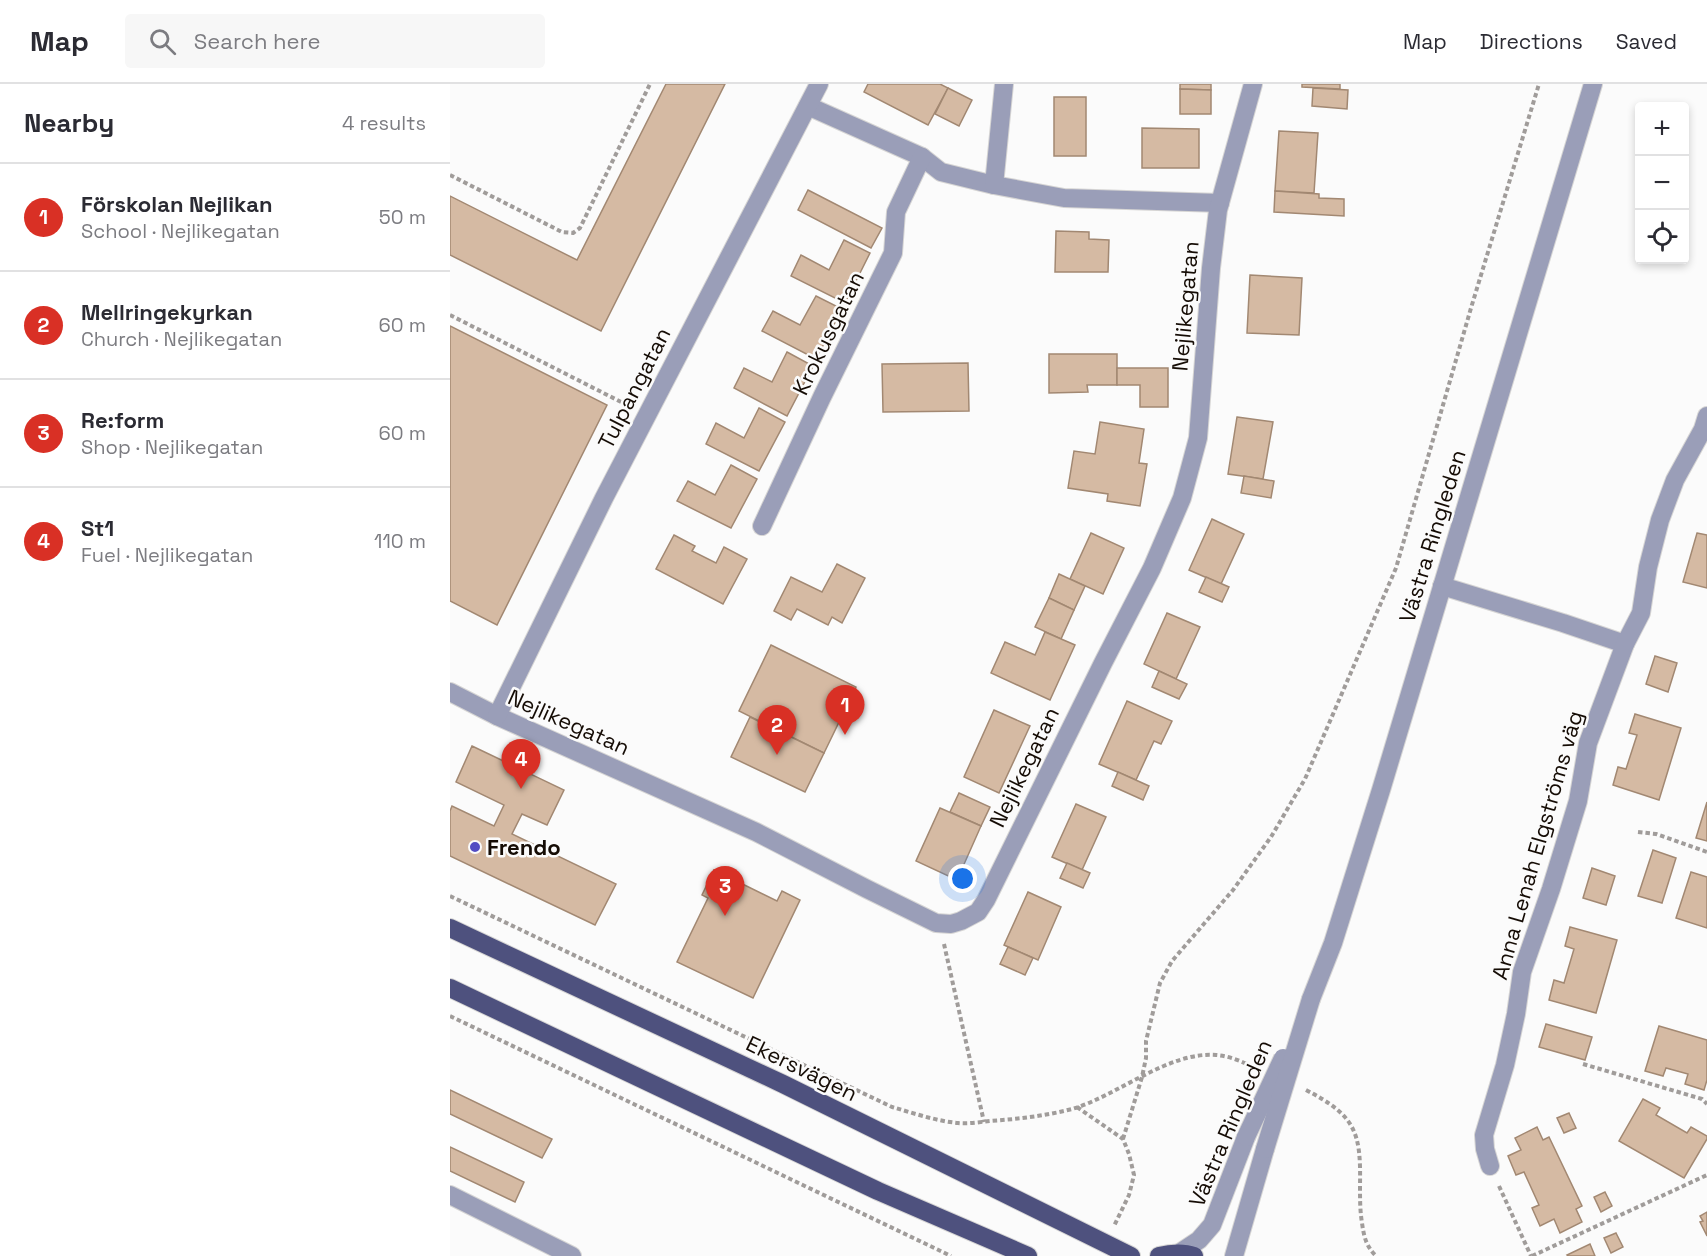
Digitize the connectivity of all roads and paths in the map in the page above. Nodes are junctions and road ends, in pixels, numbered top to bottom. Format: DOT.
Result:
graph roads {
  1 [pos="650,84"];
  2 [pos="819,84"];
  3 [pos="1004,84"];
  4 [pos="1253,84"];
  5 [pos="1539,84"];
  6 [pos="1593,84"];
  7 [pos="808,106"];
  8 [pos="922,157"];
  9 [pos="450,175"];
  10 [pos="994,185"];
  11 [pos="1220,203"];
  12 [pos="450,315"];
  13 [pos="647,415"];
  14 [pos="1707,416"];
  15 [pos="762,526"];
  16 [pos="1442,586"];
  17 [pos="1625,644"];
  18 [pos="450,692"];
  19 [pos="497,716"];
  20 [pos="1638,832"];
  21 [pos="1707,852"];
  22 [pos="450,896"];
  23 [pos="945,924"];
  24 [pos="450,928"];
  25 [pos="450,988"];
  26 [pos="1311,999"];
  27 [pos="450,1016"];
  28 [pos="1583,1064"];
  29 [pos="1257,1068"];
  30 [pos="1142,1077"];
  31 [pos="1305,1090"];
  32 [pos="1707,1104"];
  33 [pos="1077,1107"];
  34 [pos="984,1122"];
  35 [pos="1123,1139"];
  36 [pos="1490,1166"];
  37 [pos="1707,1175"];
  38 [pos="452,1199"];
  39 [pos="1112,1230"];
  40 [pos="1186,1255"];
  41 [pos="572,1256"];
  42 [pos="951,1256"];
  43 [pos="1028,1256"];
  44 [pos="1131,1256"];
  45 [pos="1160,1256"];
  46 [pos="1234,1256"];
  47 [pos="1376,1256"];
  48 [pos="1532,1256"];
  1 -- 9 [label="path"];
  2 -- 7 [label="street, Tulpangatan"];
  3 -- 10 [label="street"];
  4 -- 11 [label="street, Nejlikegatan"];
  5 -- 30 [label="path"];
  6 -- 16 [label="street, Västra Ringleden"];
  7 -- 8 [label="street"];
  7 -- 13 [label="street, Tulpangatan"];
  8 -- 10 [label="street"];
  8 -- 15 [label="street, Krokusgatan"];
  10 -- 11 [label="street"];
  11 -- 23 [label="street, Nejlikegatan"];
  12 -- 13 [label="path"];
  13 -- 19 [label="street, Tulpangatan"];
  14 -- 17 [label="street, Anna Lenah Elgströms väg"];
  16 -- 17 [label="street"];
  16 -- 26 [label="street, Västra Ringleden"];
  17 -- 36 [label="street, Anna Lenah Elgströms väg"];
  18 -- 19 [label="street, Nejlikegatan"];
  19 -- 23 [label="street, Nejlikegatan"];
  20 -- 21 [label="path"];
  22 -- 34 [label="path"];
  23 -- 34 [label="path"];
  24 -- 44 [label="main road, Ekersvägen"];
  25 -- 43 [label="main road"];
  26 -- 40 [label="street, Västra Ringleden, bridge"];
  26 -- 46 [label="street, Västra Ringleden, bridge"];
  27 -- 42 [label="path"];
  28 -- 32 [label="path"];
  29 -- 30 [label="path"];
  30 -- 33 [label="path"];
  30 -- 35 [label="path"];
  31 -- 47 [label="path"];
  33 -- 34 [label="path"];
  33 -- 35 [label="path"];
  35 -- 39 [label="path"];
  36 -- 48 [label="path"];
  37 -- 48 [label="path"];
  38 -- 41 [label="street"];
  40 -- 45 [label="main road"];
}
